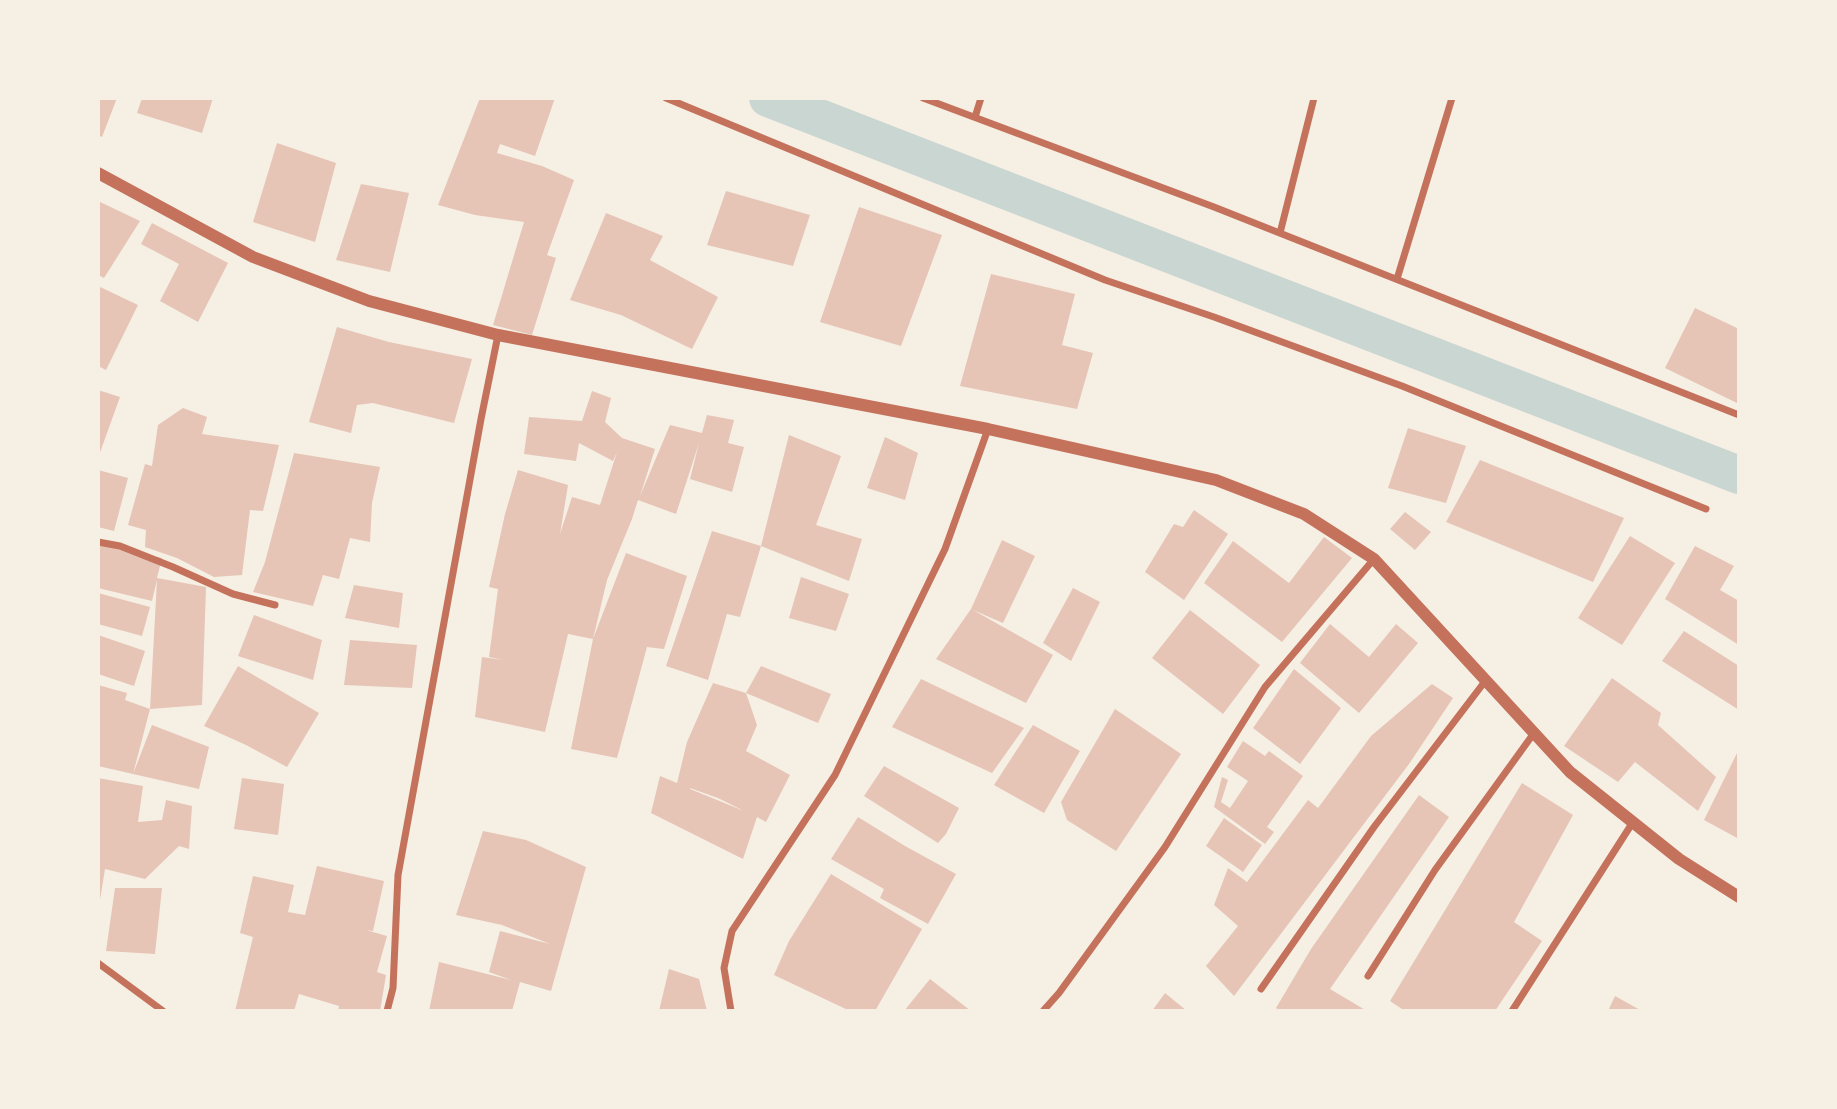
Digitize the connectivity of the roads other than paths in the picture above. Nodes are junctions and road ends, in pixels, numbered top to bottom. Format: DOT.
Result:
graph roads {
  1 [pos="666,98"];
  2 [pos="923,98"];
  3 [pos="981,98"];
  4 [pos="1314,98"];
  5 [pos="1452,98"];
  6 [pos="975,117"];
  7 [pos="98,173"];
  8 [pos="1280,233"];
  9 [pos="1397,279"];
  10 [pos="498,335"];
  11 [pos="1739,415"];
  12 [pos="988,429"];
  13 [pos="1706,509"];
  14 [pos="98,542"];
  15 [pos="1374,559"];
  16 [pos="275,605"];
  17 [pos="1486,680"];
  18 [pos="1534,733"];
  19 [pos="1633,822"];
  20 [pos="1739,897"];
  21 [pos="98,962"];
  22 [pos="1367,976"];
  23 [pos="1261,989"];
  24 [pos="163,1011"];
  25 [pos="387,1011"];
  26 [pos="731,1011"];
  27 [pos="1043,1011"];
  28 [pos="1512,1011"];
  1 -- 13 [label="street"];
  2 -- 6 [label="street"];
  3 -- 6 [label="street"];
  4 -- 8 [label="street"];
  5 -- 9 [label="street"];
  6 -- 8 [label="street"];
  7 -- 10 [label="street"];
  8 -- 9 [label="street"];
  9 -- 11 [label="street"];
  10 -- 12 [label="street"];
  10 -- 25 [label="street"];
  12 -- 15 [label="street"];
  12 -- 26 [label="street"];
  14 -- 16 [label="street"];
  15 -- 17 [label="street"];
  15 -- 27 [label="street"];
  17 -- 18 [label="street"];
  17 -- 23 [label="street"];
  18 -- 19 [label="street"];
  18 -- 22 [label="street"];
  19 -- 20 [label="street"];
  19 -- 28 [label="street"];
  21 -- 24 [label="street"];
}
